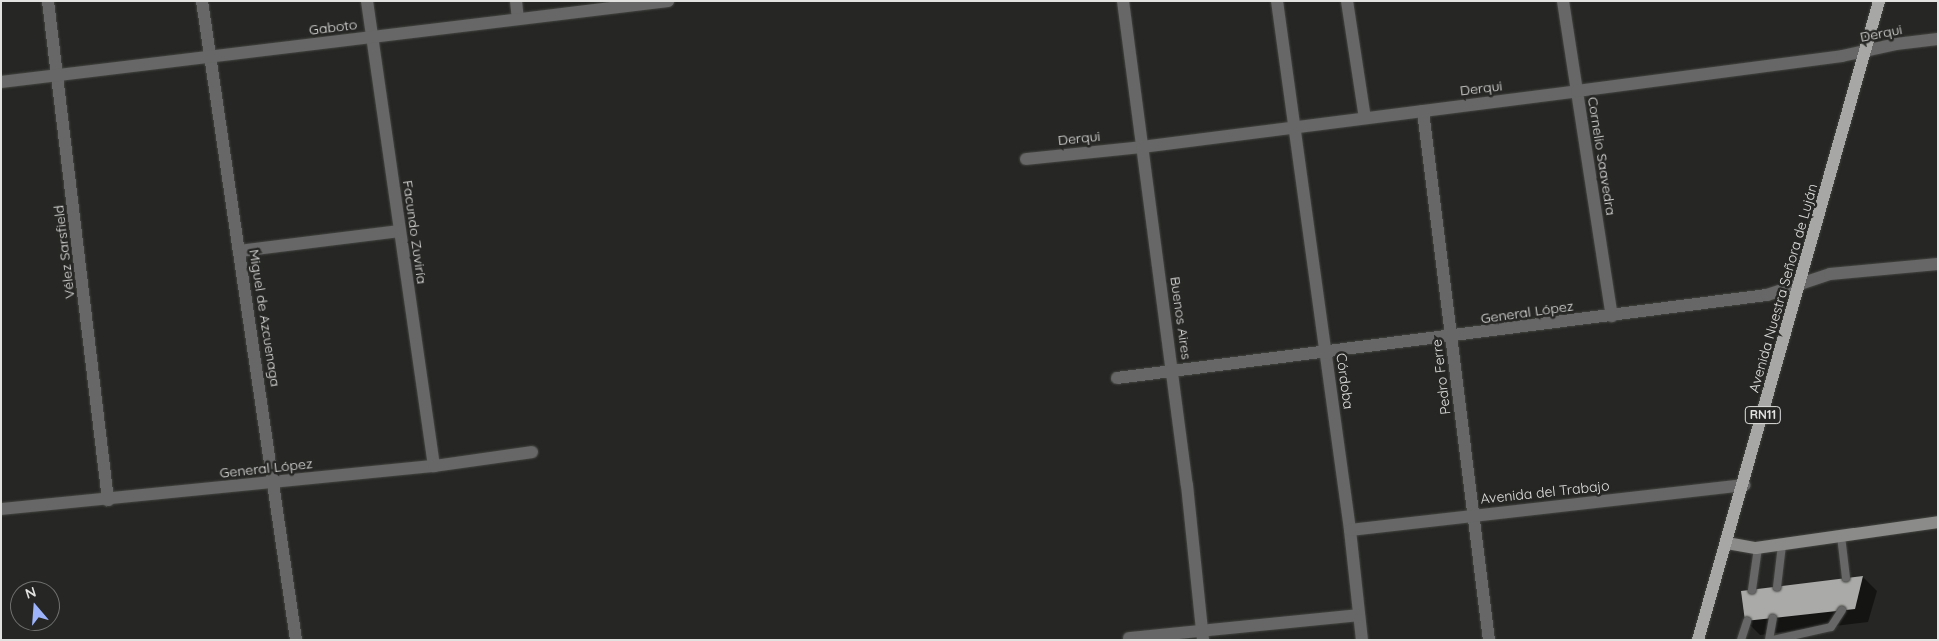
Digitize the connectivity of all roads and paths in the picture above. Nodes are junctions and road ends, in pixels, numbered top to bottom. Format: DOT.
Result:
graph roads {
  1 [pos="48,1"];
  2 [pos="202,1"];
  3 [pos="368,1"];
  4 [pos="516,1"];
  5 [pos="1123,1"];
  6 [pos="1278,1"];
  7 [pos="1347,1"];
  8 [pos="1563,1"];
  9 [pos="1878,1"];
  10 [pos="664,2"];
  11 [pos="518,20"];
  12 [pos="372,37"];
  13 [pos="1938,39"];
  14 [pos="1865,51"];
  15 [pos="209,56"];
  16 [pos="58,75"];
  17 [pos="1,82"];
  18 [pos="1577,91"];
  19 [pos="1422,111"];
  20 [pos="1365,118"];
  21 [pos="1293,128"];
  22 [pos="1142,147"];
  23 [pos="1026,158"];
  24 [pos="400,231"];
  25 [pos="239,251"];
  26 [pos="1938,264"];
  27 [pos="1798,286"];
  28 [pos="1612,316"];
  29 [pos="1452,337"];
  30 [pos="1326,351"];
  31 [pos="1173,371"];
  32 [pos="1117,378"];
  33 [pos="532,452"];
  34 [pos="434,466"];
  35 [pos="275,482"];
  36 [pos="1744,485"];
  37 [pos="108,500"];
  38 [pos="1,509"];
  39 [pos="1472,516"];
  40 [pos="1938,522"];
  41 [pos="1350,530"];
  42 [pos="1841,536"];
  43 [pos="1726,543"];
  44 [pos="1782,545"];
  45 [pos="1758,548"];
  46 [pos="1846,578"];
  47 [pos="1777,587"];
  48 [pos="1752,590"];
  49 [pos="1842,610"];
  50 [pos="1360,615"];
  51 [pos="1773,618"];
  52 [pos="1748,621"];
  53 [pos="1203,636"];
  54 [pos="1130,638"];
  55 [pos="296,640"];
  56 [pos="1362,640"];
  57 [pos="1489,640"];
  58 [pos="1698,640"];
  59 [pos="1741,640"];
  60 [pos="1771,640"];
  1 -- 16 [label="street, Vélez Sarsfield"];
  2 -- 15 [label="street, Miguel de Azcuenaga"];
  3 -- 12 [label="street, Facundo Zuviría"];
  4 -- 11 [label="street"];
  5 -- 22 [label="street, Buenos Aires"];
  6 -- 21 [label="street, Córdoba"];
  7 -- 20 [label="street"];
  8 -- 18 [label="street, Cornelio Saavedra"];
  9 -- 14 [label="main road, Avenida Nuestra Señora de Luján / RN11"];
  10 -- 11 [label="street, Gaboto"];
  11 -- 12 [label="street, Gaboto"];
  12 -- 15 [label="street, Gaboto"];
  12 -- 24 [label="street, Facundo Zuviría"];
  13 -- 14 [label="street, Derqui"];
  14 -- 18 [label="street, Derqui"];
  14 -- 27 [label="main road, Avenida Nuestra Señora de Luján / RN11"];
  15 -- 16 [label="street, Gaboto"];
  15 -- 25 [label="street, Miguel de Azcuenaga"];
  16 -- 17 [label="street, Gaboto"];
  16 -- 37 [label="street, Vélez Sarsfield"];
  18 -- 19 [label="street, Derqui"];
  18 -- 28 [label="street, Cornelio Saavedra"];
  19 -- 20 [label="street, Derqui"];
  19 -- 29 [label="street, Pedro Ferre"];
  20 -- 21 [label="street, Derqui"];
  21 -- 22 [label="street, Derqui"];
  21 -- 30 [label="street, Córdoba"];
  22 -- 23 [label="street, Derqui"];
  22 -- 31 [label="street, Buenos Aires"];
  24 -- 25 [label="street"];
  24 -- 34 [label="street, Facundo Zuviría"];
  25 -- 35 [label="street, Miguel de Azcuenaga"];
  26 -- 27 [label="street, General López"];
  27 -- 28 [label="street, General López"];
  27 -- 36 [label="main road, Avenida Nuestra Señora de Luján / RN11"];
  28 -- 29 [label="street, General López"];
  29 -- 30 [label="street, General López"];
  29 -- 39 [label="street, Pedro Ferre"];
  30 -- 31 [label="street, General López"];
  30 -- 41 [label="street, Córdoba"];
  31 -- 32 [label="street, General López"];
  31 -- 53 [label="street, Buenos Aires"];
  33 -- 34 [label="street, General López"];
  34 -- 35 [label="street, General López"];
  35 -- 37 [label="street, General López"];
  35 -- 55 [label="street, Miguel de Azcuenaga"];
  36 -- 39 [label="street, Avenida del Trabajo"];
  36 -- 43 [label="main road, Avenida Nuestra Señora de Luján / RN11"];
  37 -- 38 [label="street, General López"];
  39 -- 41 [label="street, Avenida del Trabajo"];
  39 -- 57 [label="street, Pedro Ferre"];
  40 -- 42 [label="street"];
  41 -- 50 [label="street, Córdoba"];
  42 -- 44 [label="street"];
  42 -- 46 [label="lane"];
  43 -- 45 [label="street"];
  43 -- 58 [label="main road, Avenida Nuestra Señora de Luján / RN11"];
  44 -- 45 [label="street"];
  44 -- 47 [label="lane"];
  45 -- 48 [label="lane"];
  49 -- 60 [label="lane"];
  50 -- 53 [label="street"];
  50 -- 56 [label="street, Córdoba"];
  51 -- 60 [label="lane"];
  52 -- 59 [label="lane"];
  53 -- 54 [label="street"];
}
